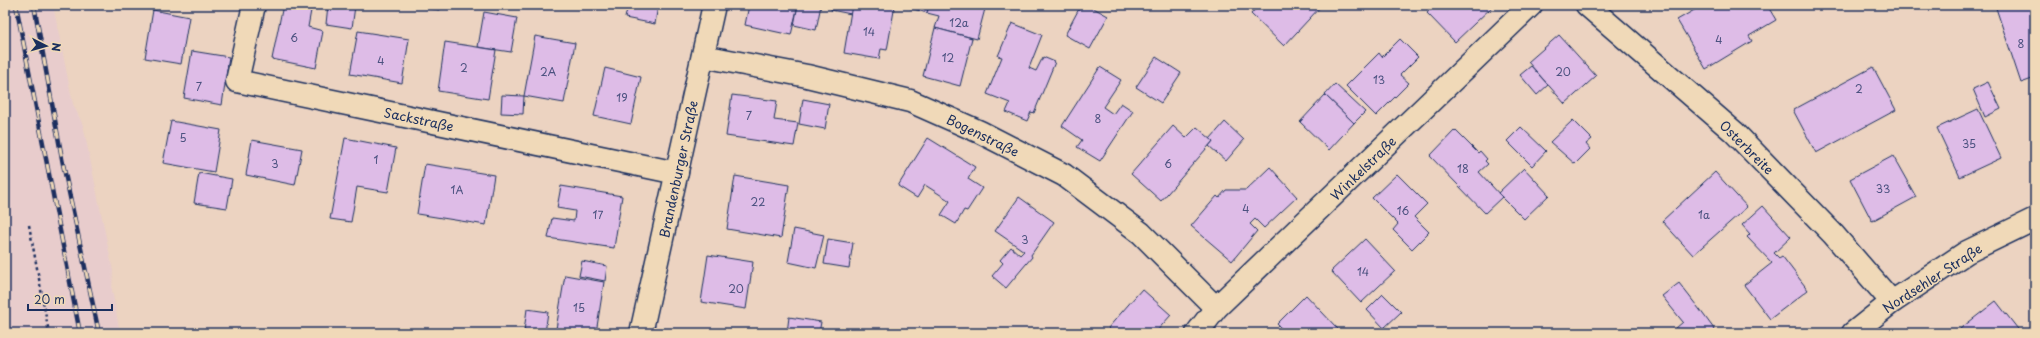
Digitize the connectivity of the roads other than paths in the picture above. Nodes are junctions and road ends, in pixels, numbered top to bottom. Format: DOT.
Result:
graph roads {
  1 [pos="254,5"];
  2 [pos="714,5"];
  3 [pos="1531,5"];
  4 [pos="1588,5"];
  5 [pos="703,56"];
  6 [pos="677,173"];
  7 [pos="2035,220"];
  8 [pos="1892,302"];
  9 [pos="1216,308"];
  10 [pos="641,333"];
  11 [pos="1197,333"];
  12 [pos="1854,333"];
  1 -- 6 [label="street, Sackstraße"];
  2 -- 5 [label="street, Brandenburger Straße"];
  3 -- 9 [label="street, Winkelstraße"];
  4 -- 8 [label="street, Osterbreite"];
  5 -- 6 [label="street, Brandenburger Straße"];
  5 -- 9 [label="street, Bogenstraße"];
  6 -- 10 [label="street, Brandenburger Straße"];
  7 -- 8 [label="street, Nordsehler Straße"];
  8 -- 12 [label="street, Nordsehler Straße"];
  9 -- 11 [label="street, Winkelstraße"];
}
